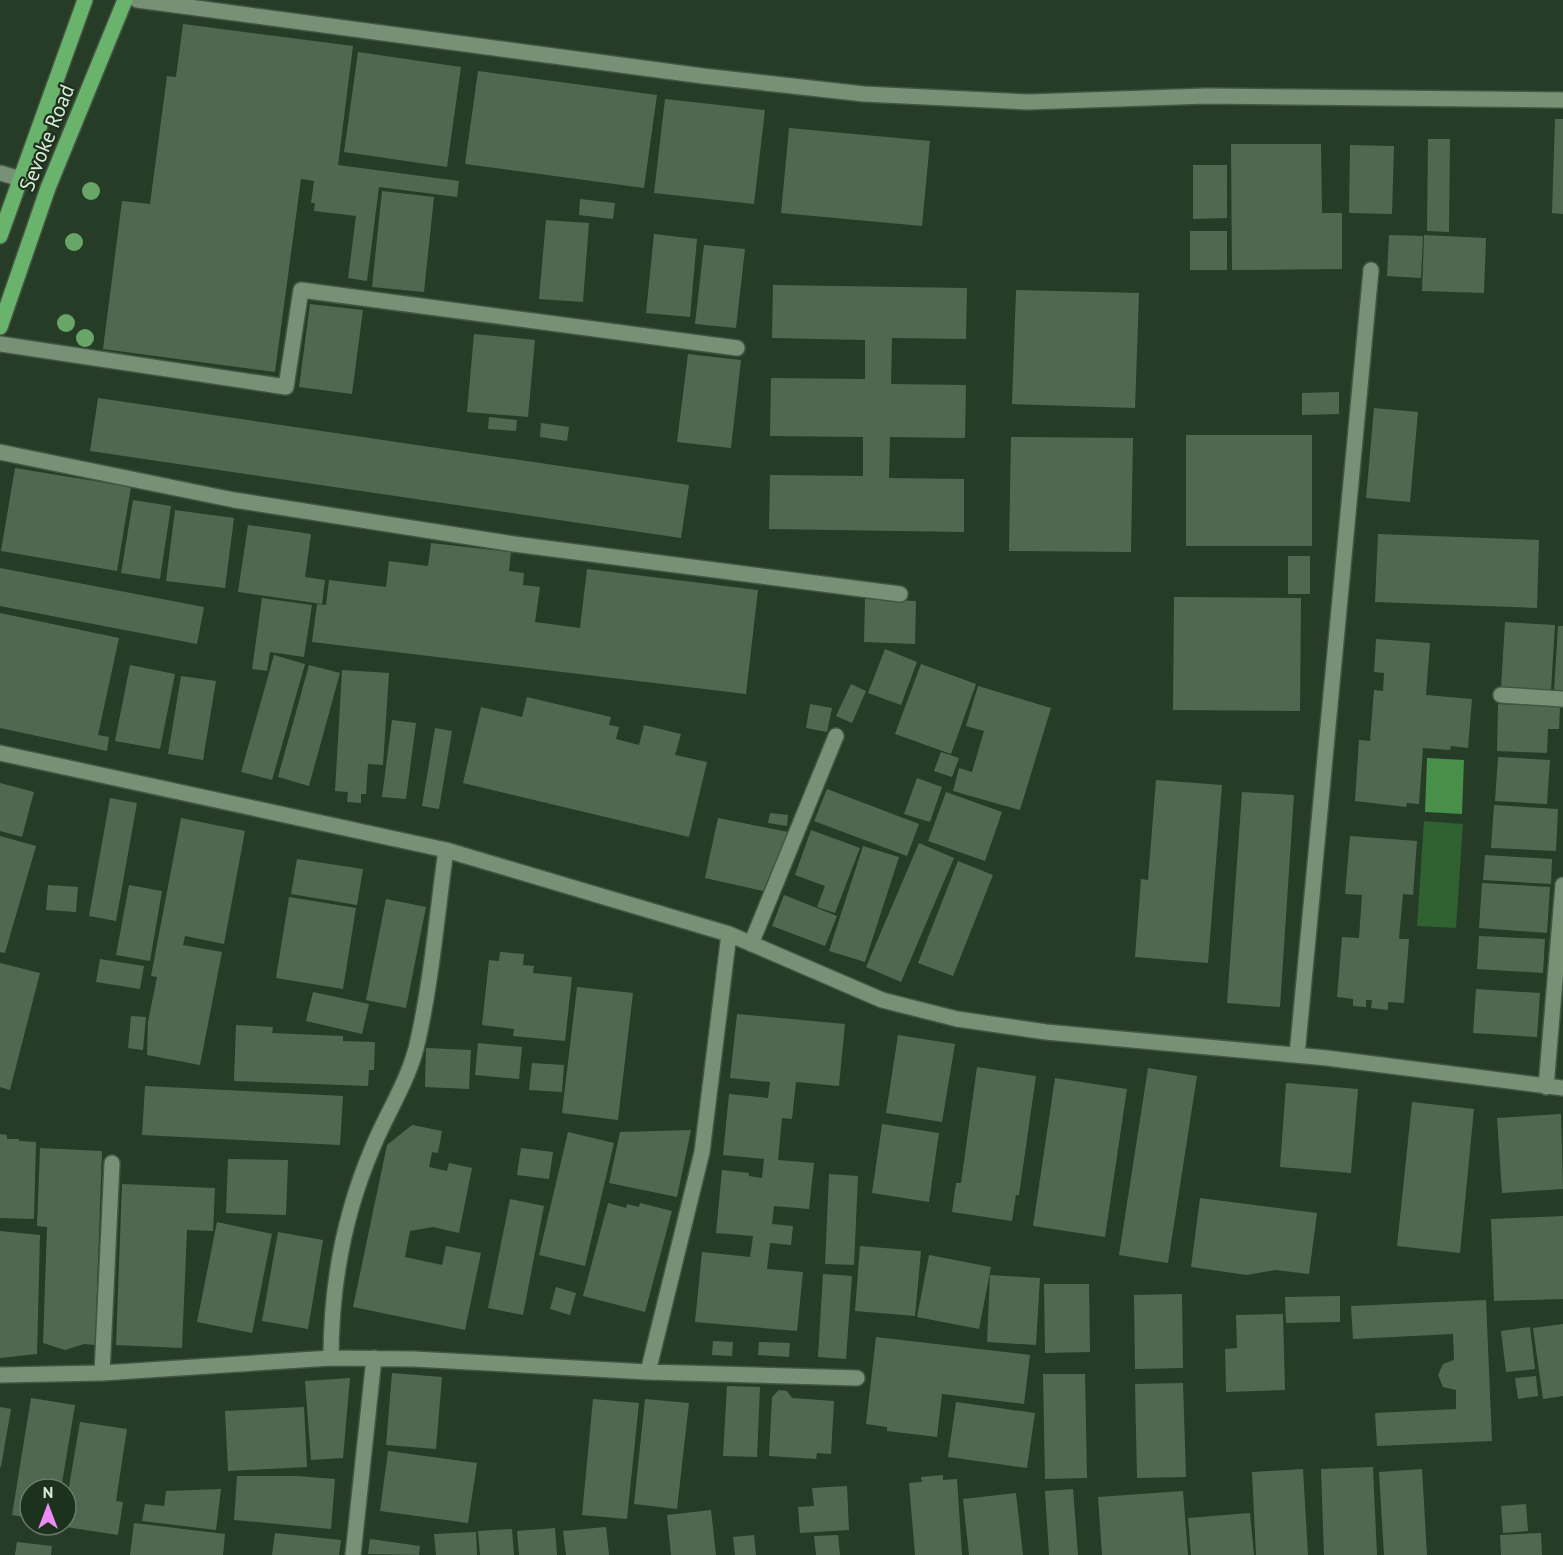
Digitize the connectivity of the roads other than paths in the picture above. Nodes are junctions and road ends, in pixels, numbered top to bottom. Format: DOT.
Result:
graph roads {
  1 [pos="85,0"];
  2 [pos="125,0"];
  3 [pos="137,0"];
  4 [pos="1563,100"];
  5 [pos="0,173"];
  6 [pos="21,179"];
  7 [pos="0,236"];
  8 [pos="1371,270"];
  9 [pos="0,327"];
  10 [pos="0,344"];
  11 [pos="737,348"];
  12 [pos="0,452"];
  13 [pos="900,594"];
  14 [pos="1501,695"];
  15 [pos="1563,699"];
  16 [pos="836,736"];
  17 [pos="0,753"];
  18 [pos="446,850"];
  19 [pos="1563,885"];
  20 [pos="729,934"];
  21 [pos="751,944"];
  22 [pos="1297,1055"];
  23 [pos="1546,1087"];
  24 [pos="1563,1088"];
  25 [pos="112,1164"];
  26 [pos="330,1358"];
  27 [pos="374,1358"];
  28 [pos="648,1372"];
  29 [pos="102,1373"];
  30 [pos="0,1375"];
  31 [pos="857,1378"];
  32 [pos="353,1555"];
  1 -- 6 [label="main road, Sevoke Road"];
  2 -- 9 [label="main road, Sevoke Road"];
  3 -- 4 [label="street"];
  5 -- 6 [label="street"];
  6 -- 7 [label="main road, Sevoke Road"];
  8 -- 22 [label="street"];
  10 -- 11 [label="street"];
  12 -- 13 [label="street"];
  14 -- 15 [label="street"];
  16 -- 21 [label="street"];
  17 -- 18 [label="street"];
  18 -- 20 [label="street"];
  18 -- 26 [label="street"];
  19 -- 23 [label="street"];
  20 -- 21 [label="street"];
  20 -- 28 [label="street"];
  21 -- 22 [label="street"];
  22 -- 23 [label="street"];
  23 -- 24 [label="street"];
  25 -- 29 [label="street"];
  26 -- 27 [label="street"];
  26 -- 29 [label="street"];
  27 -- 28 [label="street"];
  27 -- 32 [label="street"];
  28 -- 31 [label="street"];
  29 -- 30 [label="street"];
}
